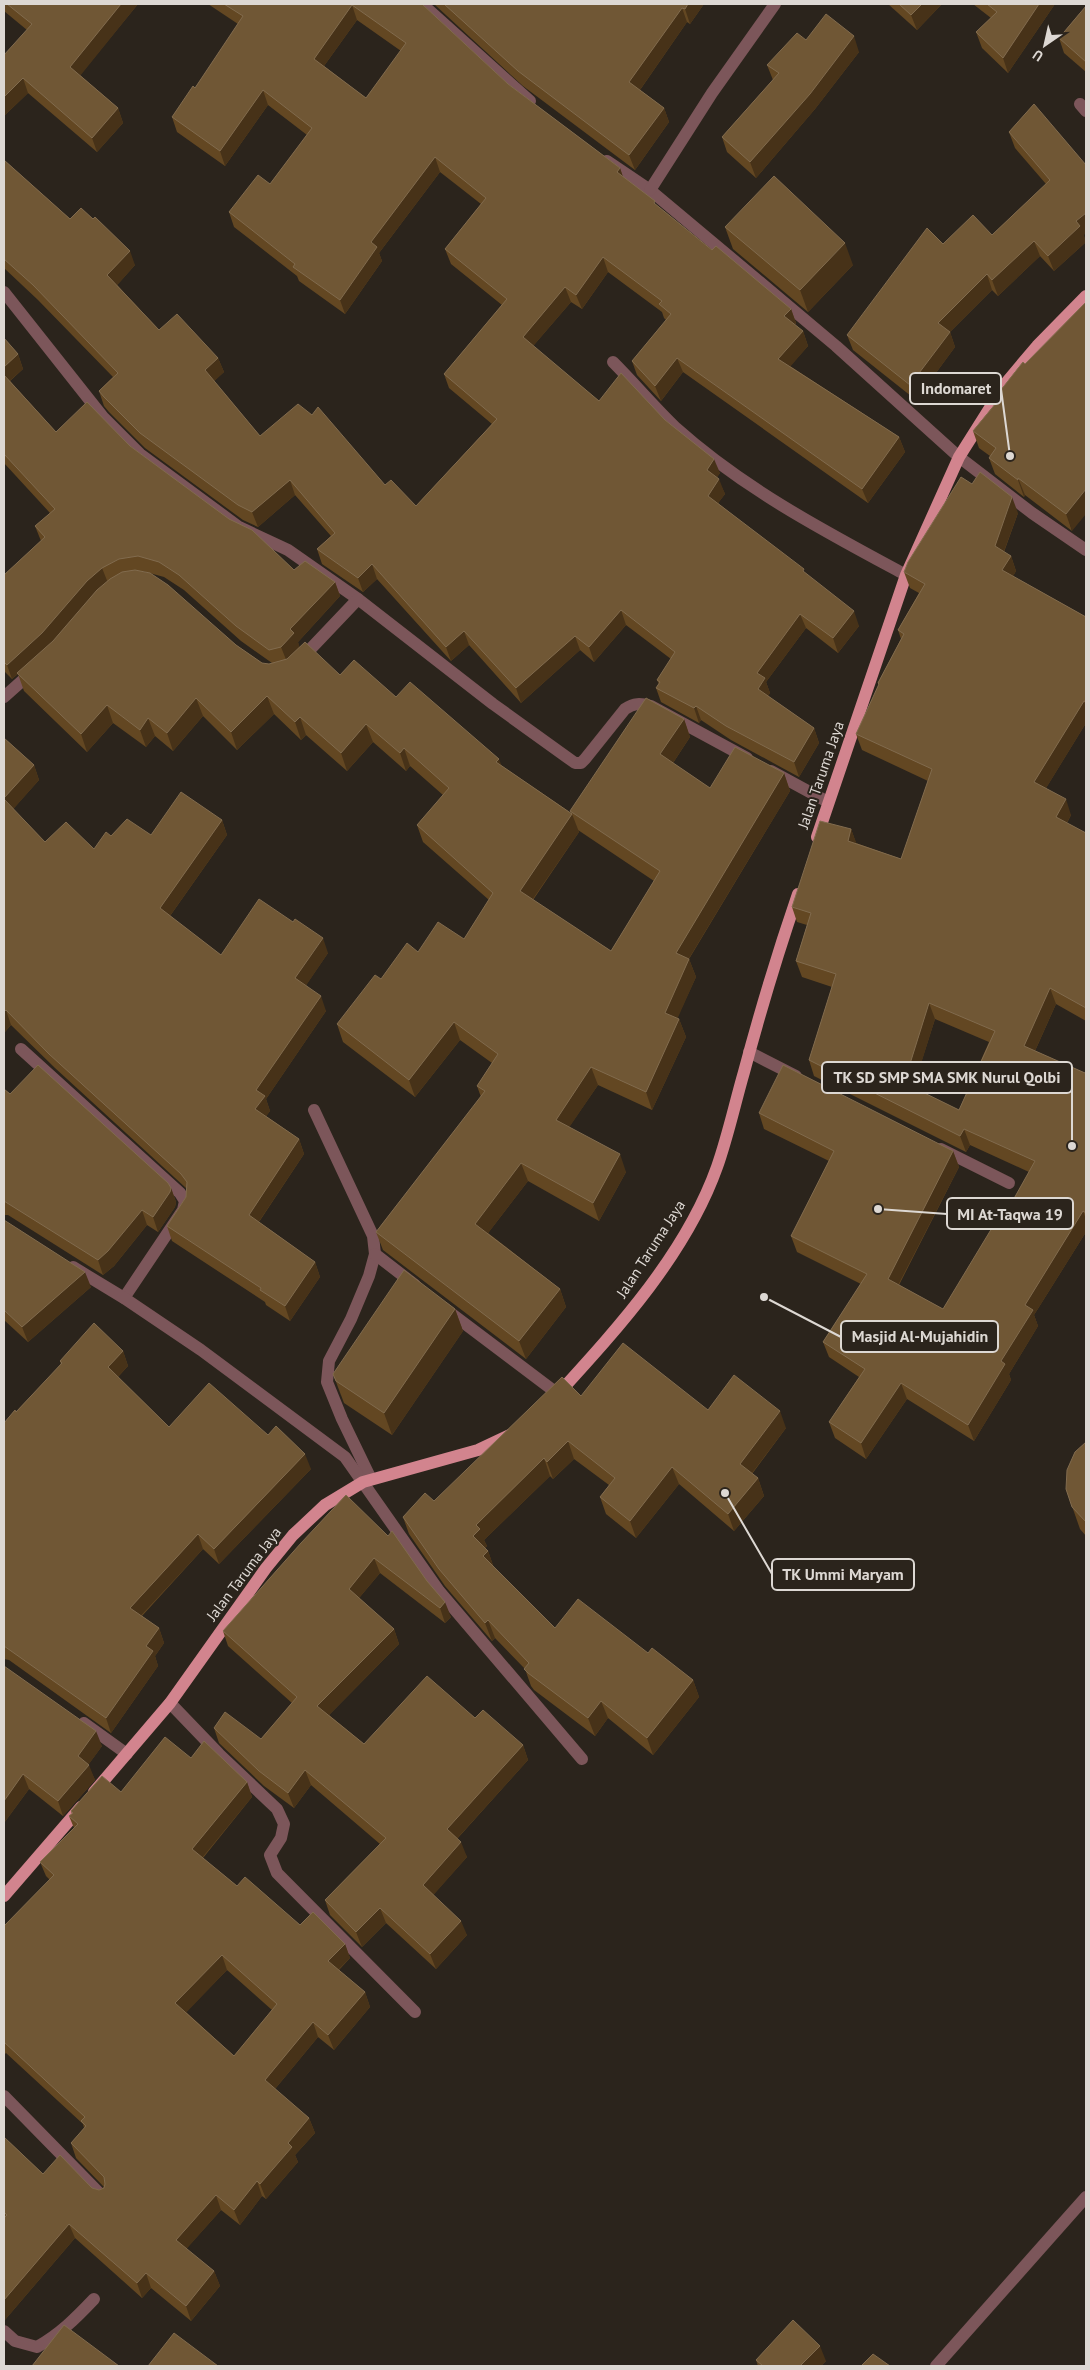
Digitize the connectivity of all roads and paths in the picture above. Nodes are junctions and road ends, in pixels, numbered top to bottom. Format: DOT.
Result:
graph roads {
  1 [pos="422,4"];
  2 [pos="775,4"];
  3 [pos="540,108"];
  4 [pos="598,154"];
  5 [pos="650,190"];
  6 [pos="4,292"];
  7 [pos="1086,296"];
  8 [pos="613,362"];
  9 [pos="959,457"];
  10 [pos="1086,550"];
  11 [pos="906,575"];
  12 [pos="358,599"];
  13 [pos="38,666"];
  14 [pos="291,670"];
  15 [pos="4,697"];
  16 [pos="828,802"];
  17 [pos="813,848"];
  18 [pos="801,884"];
  19 [pos="21,1049"];
  20 [pos="749,1052"];
  21 [pos="806,1081"];
  22 [pos="314,1110"];
  23 [pos="929,1143"];
  24 [pos="1009,1183"];
  25 [pos="375,1254"];
  26 [pos="60,1259"];
  27 [pos="124,1298"];
  28 [pos="558,1394"];
  29 [pos="548,1405"];
  30 [pos="520,1428"];
  31 [pos="367,1480"];
  32 [pos="170,1703"];
  33 [pos="73,1716"];
  34 [pos="127,1754"];
  35 [pos="582,1760"];
  36 [pos="4,1896"];
  37 [pos="415,2012"];
  38 [pos="4,2096"];
  39 [pos="103,2197"];
  40 [pos="1086,2197"];
  41 [pos="94,2299"];
  42 [pos="4,2331"];
  43 [pos="936,2366"];
  1 -- 3 [label="street"];
  2 -- 5 [label="street"];
  4 -- 5 [label="street"];
  5 -- 9 [label="street"];
  6 -- 12 [label="street"];
  7 -- 9 [label="main road, Jalan Taruma Jaya"];
  8 -- 11 [label="street"];
  9 -- 10 [label="street"];
  9 -- 11 [label="main road, Jalan Taruma Jaya"];
  11 -- 16 [label="main road, Jalan Taruma Jaya"];
  12 -- 14 [label="street"];
  12 -- 16 [label="street"];
  13 -- 15 [label="street"];
  16 -- 17 [label="main road, Jalan Taruma Jaya"];
  18 -- 20 [label="main road, Jalan Taruma Jaya"];
  19 -- 27 [label="street"];
  20 -- 21 [label="street"];
  20 -- 28 [label="main road, Jalan Taruma Jaya"];
  22 -- 25 [label="street"];
  23 -- 24 [label="street"];
  25 -- 28 [label="street"];
  25 -- 31 [label="street"];
  26 -- 27 [label="street"];
  27 -- 31 [label="street"];
  28 -- 29 [label="main road, Jalan Taruma Jaya"];
  30 -- 31 [label="main road, Jalan Taruma Jaya"];
  31 -- 32 [label="main road, Jalan Taruma Jaya"];
  31 -- 35 [label="street"];
  32 -- 34 [label="main road, Jalan Taruma Jaya"];
  32 -- 37 [label="street"];
  33 -- 34 [label="street"];
  34 -- 36 [label="main road, Jalan Taruma Jaya"];
  38 -- 39 [label="street"];
  40 -- 43 [label="street"];
  41 -- 42 [label="street"];
}
